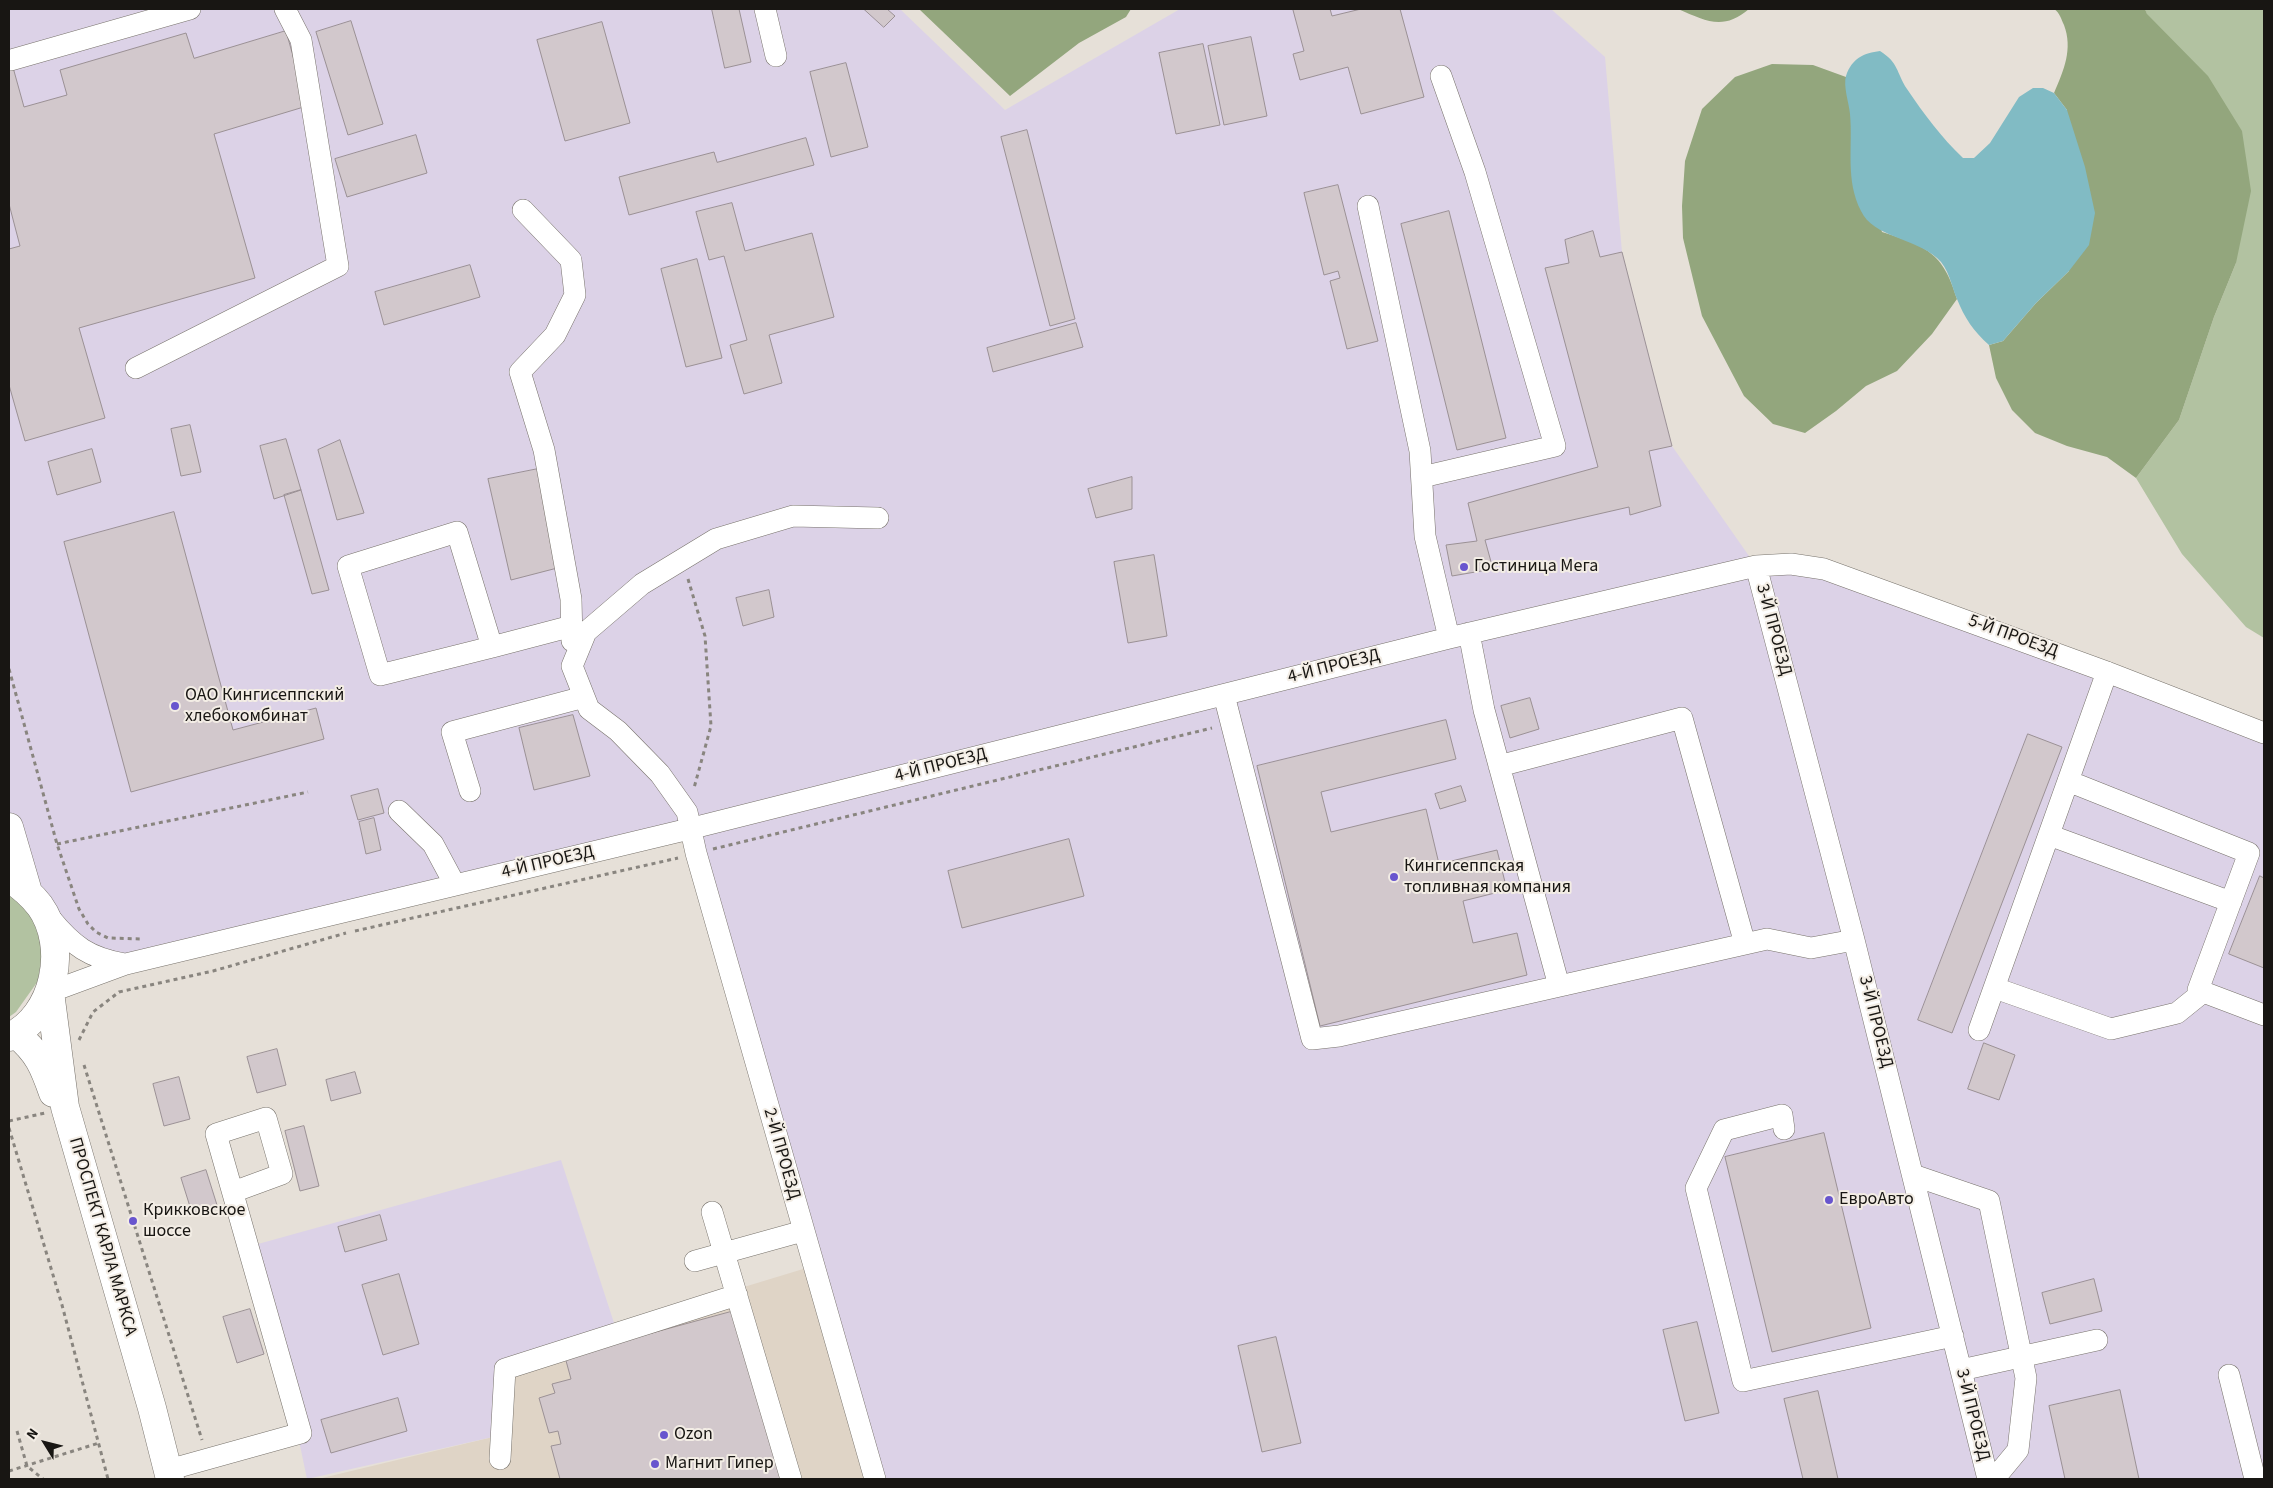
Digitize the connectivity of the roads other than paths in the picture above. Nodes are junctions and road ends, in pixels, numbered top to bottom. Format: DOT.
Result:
graph roads {
  1 [pos="190,9"];
  2 [pos="285,9"];
  3 [pos="765,9"];
  4 [pos="776,56"];
  5 [pos="11,60"];
  6 [pos="1442,76"];
  7 [pos="1368,206"];
  8 [pos="523,210"];
  9 [pos="136,368"];
  10 [pos="1422,477"];
  11 [pos="878,518"];
  12 [pos="1756,566"];
  13 [pos="572,626"];
  14 [pos="1459,635"];
  15 [pos="492,647"];
  16 [pos="572,666"];
  17 [pos="2107,672"];
  18 [pos="1224,695"];
  19 [pos="584,697"];
  20 [pos="2264,733"];
  21 [pos="1499,766"];
  22 [pos="2068,781"];
  23 [pos="470,791"];
  24 [pos="399,811"];
  25 [pos="688,821"];
  26 [pos="9,828"];
  27 [pos="2049,835"];
  28 [pos="455,885"];
  29 [pos="26,892"];
  30 [pos="2231,902"];
  31 [pos="1854,940"];
  32 [pos="1745,944"];
  33 [pos="126,964"];
  34 [pos="1559,986"];
  35 [pos="1995,988"];
  36 [pos="50,992"];
  37 [pos="2203,992"];
  38 [pos="2264,1015"];
  39 [pos="1979,1030"];
  40 [pos="12,1036"];
  41 [pos="1784,1129"];
  42 [pos="1913,1175"];
  43 [pos="233,1192"];
  44 [pos="712,1212"];
  45 [pos="803,1231"];
  46 [pos="725,1253"];
  47 [pos="695,1261"];
  48 [pos="738,1295"];
  49 [pos="1952,1336"];
  50 [pos="2097,1340"];
  51 [pos="2021,1357"];
  52 [pos="1961,1370"];
  53 [pos="2229,1374"];
  54 [pos="500,1459"];
  55 [pos="167,1476"];
  56 [pos="791,1479"];
  57 [pos="875,1479"];
  58 [pos="1988,1479"];
  59 [pos="1994,1479"];
  60 [pos="2255,1479"];
  1 -- 5 [label="street"];
  2 -- 9 [label="street"];
  3 -- 4 [label="street"];
  6 -- 10 [label="street"];
  7 -- 10 [label="street"];
  8 -- 13 [label="street"];
  10 -- 14 [label="street"];
  11 -- 16 [label="street"];
  12 -- 14 [label="street, 4-Й ПРОЕЗД"];
  12 -- 17 [label="street, 5-Й ПРОЕЗД"];
  12 -- 31 [label="street, 3-Й ПРОЕЗД"];
  13 -- 15 [label="street"];
  13 -- 16 [label="street"];
  14 -- 18 [label="street, 4-Й ПРОЕЗД"];
  14 -- 21 [label="street"];
  15 -- 15 [label="street"];
  16 -- 19 [label="street, 2-Й ПРОЕЗД"];
  17 -- 20 [label="street, 5-Й ПРОЕЗД"];
  17 -- 22 [label="street"];
  18 -- 25 [label="street, 4-Й ПРОЕЗД"];
  18 -- 34 [label="street"];
  19 -- 23 [label="street"];
  19 -- 25 [label="street, 2-Й ПРОЕЗД"];
  21 -- 32 [label="street"];
  21 -- 34 [label="street"];
  22 -- 27 [label="street"];
  22 -- 30 [label="street"];
  24 -- 28 [label="street"];
  25 -- 28 [label="street, 4-Й ПРОЕЗД"];
  25 -- 45 [label="street, 2-Й ПРОЕЗД"];
  26 -- 29 [label="main road, ПРОСПЕКТ КАРЛА МАРКСА"];
  27 -- 30 [label="street"];
  27 -- 35 [label="street"];
  28 -- 33 [label="street, 4-Й ПРОЕЗД"];
  29 -- 33 [label="street, 4-Й ПРОЕЗД"];
  29 -- 36 [label="main road, ПРОСПЕКТ КАРЛА МАРКСА"];
  30 -- 37 [label="street"];
  31 -- 32 [label="street"];
  31 -- 42 [label="street, 3-Й ПРОЕЗД"];
  32 -- 34 [label="street"];
  33 -- 36 [label="street, 4-Й ПРОЕЗД"];
  35 -- 37 [label="street"];
  35 -- 39 [label="street"];
  36 -- 40 [label="main road, ПРОСПЕКТ КАРЛА МАРКСА"];
  36 -- 55 [label="main road, ПРОСПЕКТ КАРЛА МАРКСА"];
  37 -- 38 [label="street"];
  40 -- 55 [label="main road"];
  41 -- 49 [label="street"];
  42 -- 49 [label="street, 3-Й ПРОЕЗД"];
  42 -- 51 [label="street"];
  43 -- 55 [label="street"];
  44 -- 46 [label="street"];
  45 -- 46 [label="street"];
  45 -- 57 [label="street, 2-Й ПРОЕЗД"];
  46 -- 47 [label="street"];
  46 -- 48 [label="street"];
  48 -- 54 [label="street"];
  48 -- 56 [label="street"];
  49 -- 52 [label="street, 3-Й ПРОЕЗД"];
  50 -- 51 [label="street"];
  51 -- 52 [label="street"];
  51 -- 59 [label="street"];
  52 -- 58 [label="street, 3-Й ПРОЕЗД"];
  53 -- 60 [label="street"];
}
